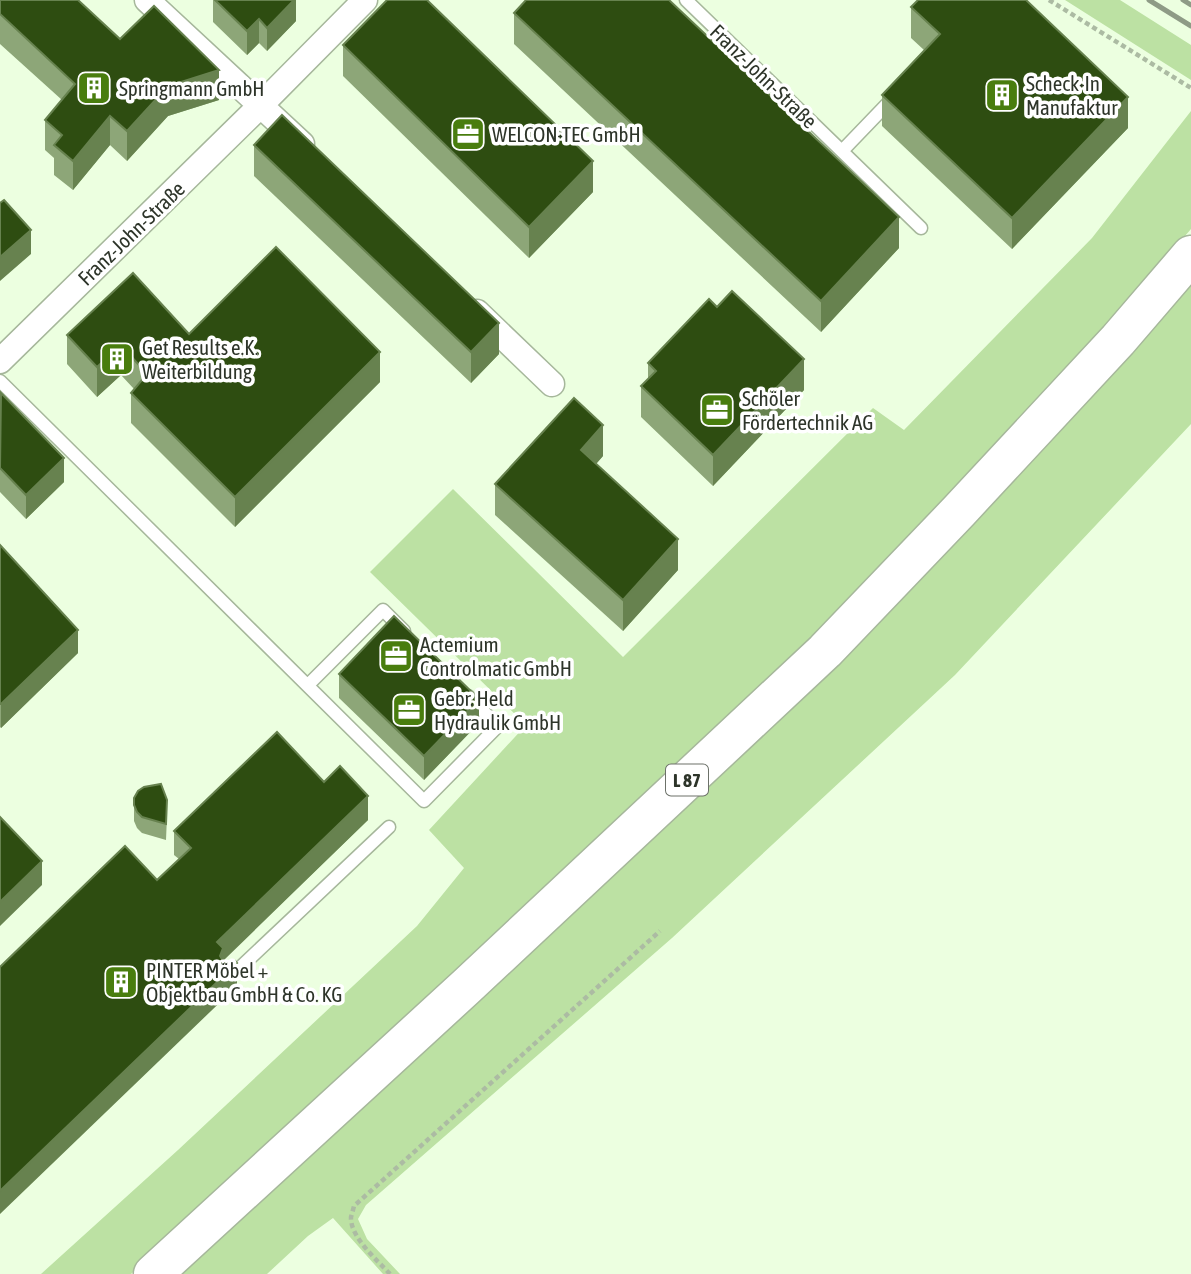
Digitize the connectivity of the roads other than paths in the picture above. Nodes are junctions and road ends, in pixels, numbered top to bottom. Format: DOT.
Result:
graph roads {
  1 [pos="147,0"];
  2 [pos="365,0"];
  3 [pos="686,0"];
  4 [pos="898,93"];
  5 [pos="261,105"];
  6 [pos="842,151"];
  7 [pos="317,159"];
  8 [pos="921,228"];
  9 [pos="1191,255"];
  10 [pos="464,300"];
  11 [pos="0,361"];
  12 [pos="0,381"];
  13 [pos="552,384"];
  14 [pos="412,639"];
  15 [pos="308,685"];
  16 [pos="460,687"];
  17 [pos="389,827"];
  18 [pos="229,978"];
  19 [pos="153,1274"];
  1 -- 5 [label="street"];
  2 -- 5 [label="street, Franz-John-Straße"];
  3 -- 6 [label="lane, Franz-John-Straße"];
  4 -- 6 [label="lane"];
  5 -- 7 [label="street"];
  5 -- 11 [label="street, Franz-John-Straße"];
  6 -- 8 [label="lane, Franz-John-Straße"];
  9 -- 19 [label="main road, L 87"];
  10 -- 13 [label="street"];
  12 -- 15 [label="lane"];
  14 -- 15 [label="lane"];
  15 -- 16 [label="lane"];
  17 -- 18 [label="lane"];
}
